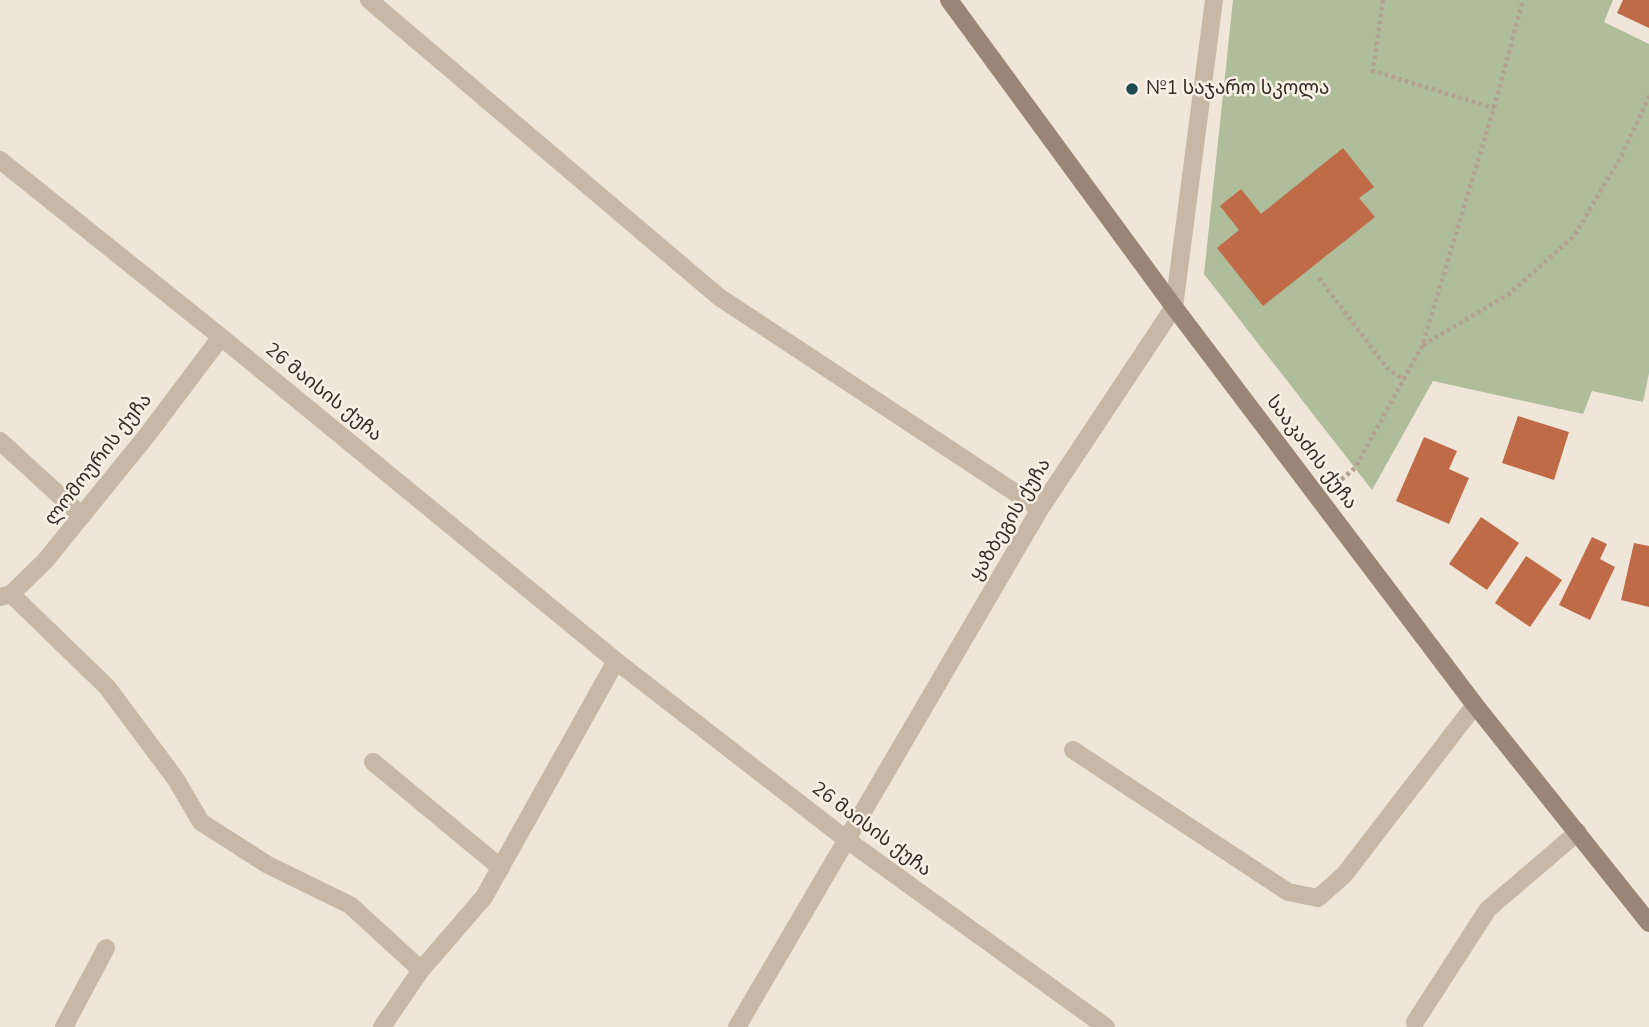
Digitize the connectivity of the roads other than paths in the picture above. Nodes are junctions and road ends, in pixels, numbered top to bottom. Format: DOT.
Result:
graph roads {
  1 [pos="369,0"];
  2 [pos="949,0"];
  3 [pos="1214,0"];
  4 [pos="0,160"];
  5 [pos="1174,307"];
  6 [pos="221,337"];
  7 [pos="0,442"];
  8 [pos="1040,509"];
  9 [pos="82,516"];
  10 [pos="6,596"];
  11 [pos="616,661"];
  12 [pos="1475,705"];
  13 [pos="1073,750"];
  14 [pos="373,762"];
  15 [pos="1578,832"];
  16 [pos="847,840"];
  17 [pos="501,868"];
  18 [pos="1649,923"];
  19 [pos="106,948"];
  20 [pos="421,970"];
  21 [pos="1415,1022"];
  22 [pos="64,1027"];
  23 [pos="382,1027"];
  24 [pos="737,1027"];
  25 [pos="1106,1027"];
  1 -- 8 [label="street"];
  2 -- 5 [label="street, სააკაძის ქუჩა"];
  3 -- 5 [label="street, ყაზბეგის ქუჩა"];
  4 -- 6 [label="street, 26 მაისის ქუჩა"];
  5 -- 8 [label="street, ყაზბეგის ქუჩა"];
  5 -- 12 [label="street, სააკაძის ქუჩა"];
  6 -- 9 [label="street, ლომოურის ქუჩა"];
  6 -- 11 [label="street, 26 მაისის ქუჩა"];
  7 -- 9 [label="street"];
  8 -- 16 [label="street, ყაზბეგის ქუჩა"];
  9 -- 10 [label="street, ლომოურის ქუჩა"];
  10 -- 20 [label="street"];
  11 -- 16 [label="street, 26 მაისის ქუჩა"];
  11 -- 17 [label="street"];
  12 -- 13 [label="street"];
  12 -- 15 [label="street, სააკაძის ქუჩა"];
  14 -- 17 [label="street"];
  15 -- 18 [label="street, სააკაძის ქუჩა"];
  15 -- 21 [label="street"];
  16 -- 24 [label="street, ყაზბეგის ქუჩა"];
  16 -- 25 [label="street, 26 მაისის ქუჩა"];
  17 -- 20 [label="street"];
  19 -- 22 [label="street"];
  20 -- 23 [label="street"];
}
